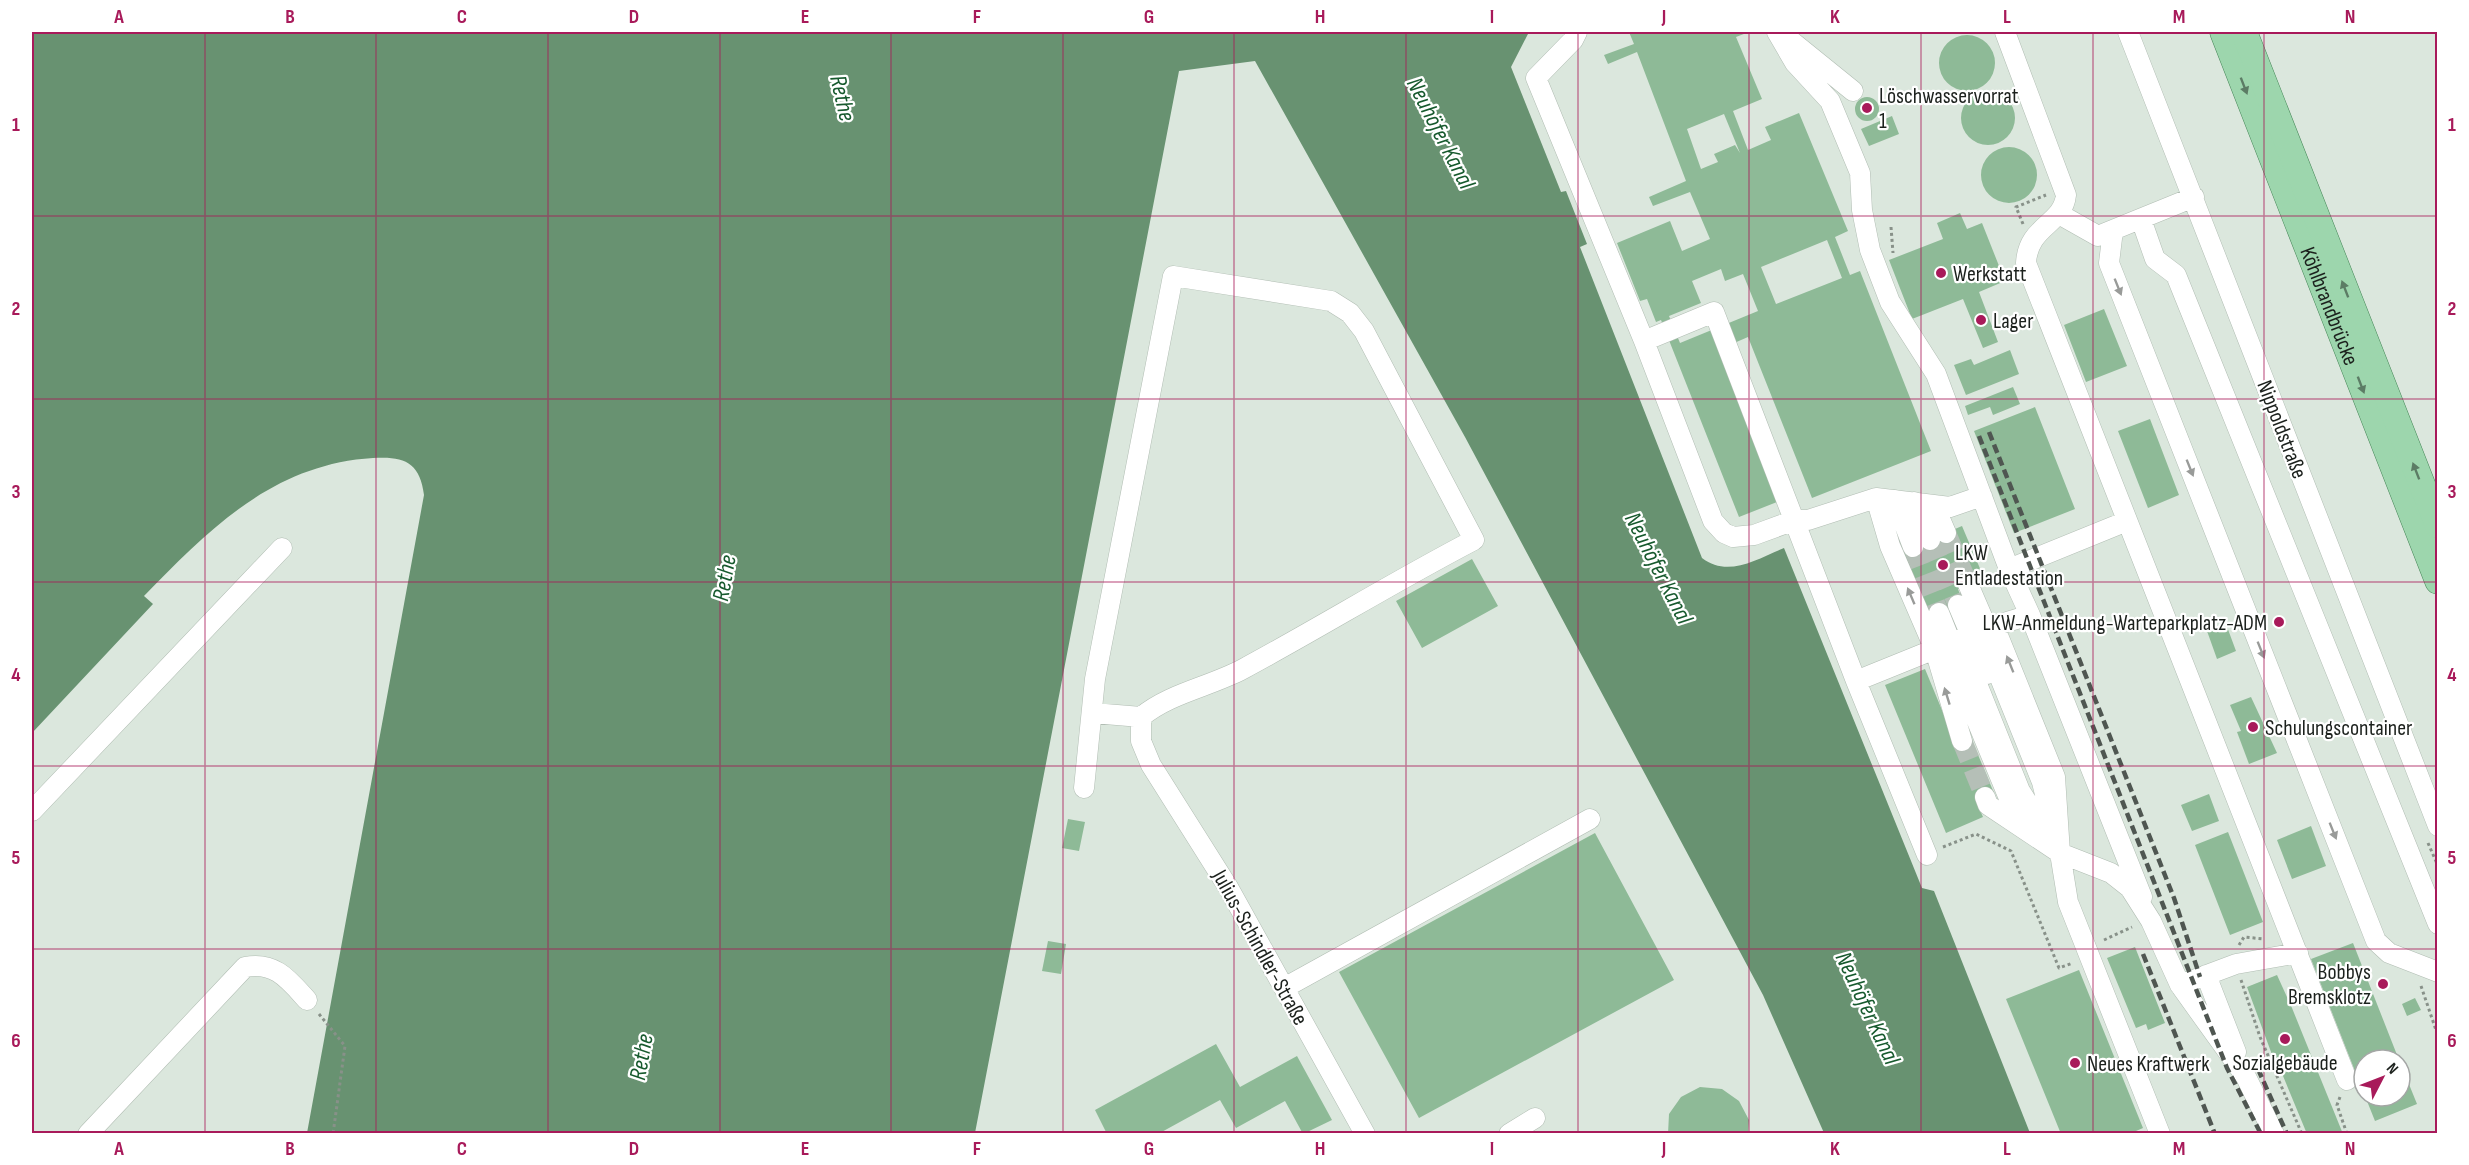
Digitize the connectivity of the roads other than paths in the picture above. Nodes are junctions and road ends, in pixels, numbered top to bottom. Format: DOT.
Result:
graph roads {
  1 [pos="1578,32"];
  2 [pos="1778,32"];
  3 [pos="2005,32"];
  4 [pos="2128,32"];
  5 [pos="2223,32"];
  6 [pos="2244,32"];
  7 [pos="1853,91"];
  8 [pos="2194,196"];
  9 [pos="2059,214"];
  10 [pos="2141,219"];
  11 [pos="2113,230"];
  12 [pos="1644,341"];
  13 [pos="1982,496"];
  14 [pos="1895,500"];
  15 [pos="1934,505"];
  16 [pos="1795,520"];
  17 [pos="2127,521"];
  18 [pos="2438,525"];
  19 [pos="282,548"];
  20 [pos="2009,568"];
  21 [pos="2438,581"];
  22 [pos="1968,584"];
  23 [pos="1958,605"];
  24 [pos="1939,613"];
  25 [pos="2030,615"];
  26 [pos="1979,631"];
  27 [pos="1943,647"];
  28 [pos="1856,681"];
  29 [pos="1093,713"];
  30 [pos="1141,717"];
  31 [pos="1962,741"];
  32 [pos="2032,787"];
  33 [pos="1084,788"];
  34 [pos="1986,801"];
  35 [pos="32,811"];
  36 [pos="1590,819"];
  37 [pos="2438,826"];
  38 [pos="2060,853"];
  39 [pos="1927,855"];
  40 [pos="2151,921"];
  41 [pos="2438,924"];
  42 [pos="2298,953"];
  43 [pos="2438,972"];
  44 [pos="2206,975"];
  45 [pos="2180,985"];
  46 [pos="1284,988"];
  47 [pos="307,1000"];
  48 [pos="2246,1077"];
  49 [pos="2347,1080"];
  50 [pos="1535,1118"];
  51 [pos="88,1134"];
  52 [pos="1365,1134"];
  53 [pos="1509,1134"];
  54 [pos="2160,1134"];
  55 [pos="2274,1134"];
  1 -- 12 [label="street"];
  2 -- 7 [label="street"];
  2 -- 13 [label="street"];
  3 -- 9 [label="street"];
  4 -- 8 [label="street, Nippoldstraße"];
  5 -- 21 [label="main road, Köhlbrandbrücke, one-way"];
  18 -- 6 [label="main road, Köhlbrandbrücke, one-way"];
  8 -- 10 [label="street"];
  8 -- 37 [label="street, Nippoldstraße"];
  9 -- 11 [label="street"];
  9 -- 17 [label="street"];
  10 -- 11 [label="street"];
  10 -- 41 [label="street"];
  11 -- 43 [label="street, one-way"];
  12 -- 16 [label="street"];
  12 -- 16 [label="street"];
  13 -- 15 [label="street"];
  13 -- 20 [label="street"];
  14 -- 15 [label="street"];
  14 -- 15 [label="street"];
  14 -- 16 [label="street"];
  27 -- 14 [label="street, one-way"];
  16 -- 28 [label="street"];
  17 -- 20 [label="street"];
  17 -- 42 [label="street"];
  19 -- 35 [label="street"];
  20 -- 25 [label="street"];
  22 -- 26 [label="street"];
  23 -- 26 [label="street"];
  24 -- 27 [label="street"];
  25 -- 26 [label="street"];
  25 -- 40 [label="street"];
  26 -- 27 [label="street"];
  32 -- 26 [label="street, one-way"];
  27 -- 28 [label="street"];
  31 -- 27 [label="street, one-way"];
  27 -- 32 [label="street"];
  28 -- 39 [label="street"];
  29 -- 30 [label="street"];
  29 -- 30 [label="street"];
  29 -- 33 [label="street"];
  30 -- 46 [label="street, Julius-Schindler-Straße"];
  32 -- 38 [label="street"];
  32 -- 38 [label="street"];
  34 -- 38 [label="street"];
  36 -- 46 [label="street"];
  38 -- 40 [label="street"];
  38 -- 54 [label="street"];
  40 -- 45 [label="street"];
  42 -- 44 [label="street"];
  42 -- 49 [label="street"];
  44 -- 45 [label="street"];
  44 -- 48 [label="street"];
  45 -- 48 [label="street"];
  46 -- 52 [label="street, Julius-Schindler-Straße"];
  47 -- 51 [label="street"];
  48 -- 55 [label="street"];
  50 -- 53 [label="street"];
}
